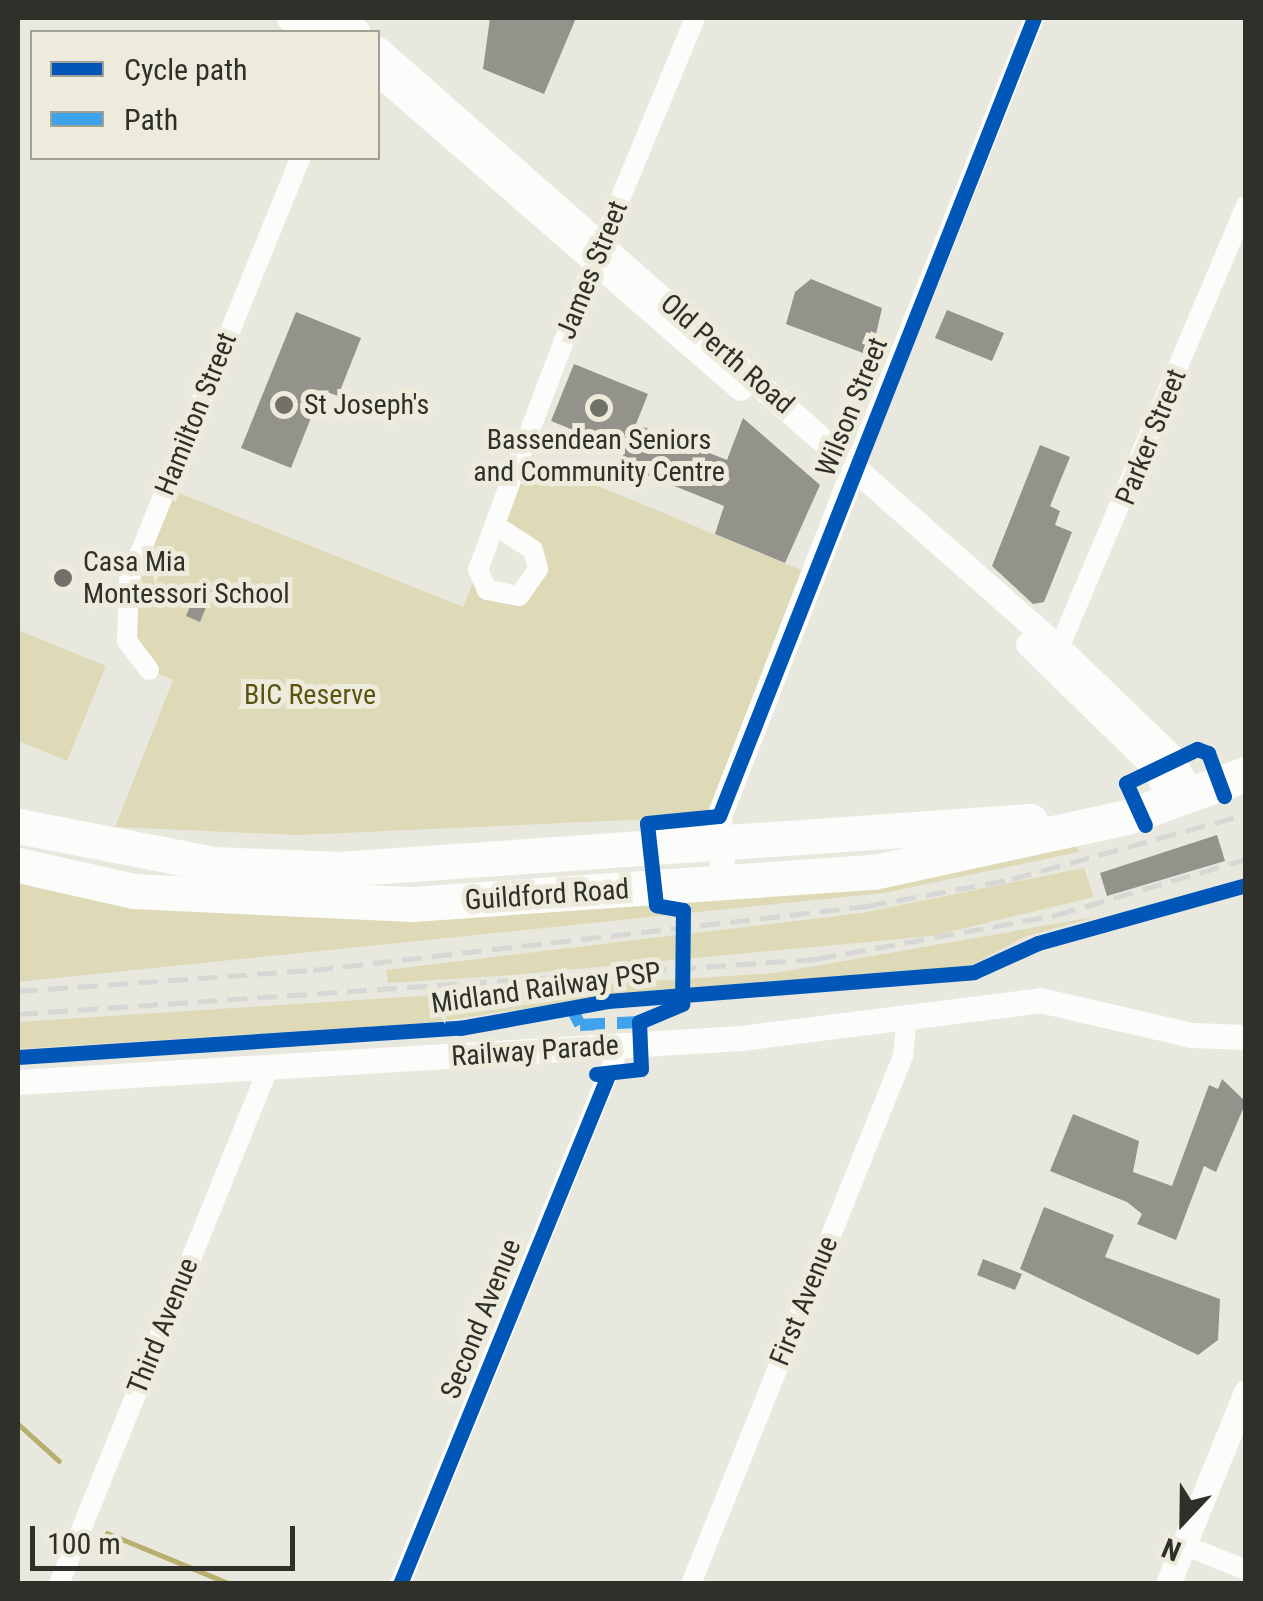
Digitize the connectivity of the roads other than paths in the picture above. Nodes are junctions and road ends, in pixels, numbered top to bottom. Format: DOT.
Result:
graph roads {
  1 [pos="290,18"];
  2 [pos="695,18"];
  3 [pos="1034,18"];
  4 [pos="316,30"];
  5 [pos="380,52"];
  6 [pos="380,75"];
  7 [pos="299,160"];
  8 [pos="1246,206"];
  9 [pos="598,253"];
  10 [pos="852,474"];
  11 [pos="495,525"];
  12 [pos="1056,657"];
  13 [pos="149,670"];
  14 [pos="1246,760"];
  15 [pos="1246,774"];
  16 [pos="1179,792"];
  17 [pos="18,826"];
  18 [pos="720,847"];
  19 [pos="18,865"];
  20 [pos="723,882"];
  21 [pos="907,1017"];
  22 [pos="1243,1032"];
  23 [pos="620,1045"];
  24 [pos="268,1069"];
  25 [pos="18,1082"];
  26 [pos="1246,1392"];
  27 [pos="1184,1545"];
  28 [pos="1246,1570"];
  29 [pos="59,1584"];
  30 [pos="400,1584"];
  31 [pos="691,1584"];
  32 [pos="1168,1584"];
  1 -- 4 [label="street"];
  2 -- 9 [label="street, James Street"];
  3 -- 10 [label="street, Wilson Street"];
  5 -- 9 [label="street, Old Perth Road"];
  6 -- 9 [label="street, Old Perth Road"];
  7 -- 13 [label="street, Hamilton Street"];
  8 -- 12 [label="street, Parker Street"];
  9 -- 10 [label="street, Old Perth Road"];
  9 -- 11 [label="street, James Street"];
  10 -- 12 [label="street, Old Perth Road"];
  10 -- 18 [label="street, Wilson Street"];
  12 -- 16 [label="street, Old Perth Road"];
  14 -- 16 [label="highway, Guildford Road"];
  15 -- 16 [label="highway, Guildford Road"];
  16 -- 18 [label="highway, Guildford Road"];
  16 -- 20 [label="highway, Guildford Road"];
  17 -- 18 [label="highway, Guildford Road"];
  18 -- 20 [label="street, Wilson Street"];
  19 -- 20 [label="highway, Guildford Road"];
  21 -- 22 [label="street, Railway Parade"];
  21 -- 23 [label="street, Railway Parade"];
  21 -- 31 [label="street, First Avenue"];
  23 -- 24 [label="street, Railway Parade"];
  23 -- 30 [label="street, Second Avenue"];
  24 -- 25 [label="street, Railway Parade"];
  24 -- 29 [label="street, Third Avenue"];
  26 -- 27 [label="street"];
  27 -- 28 [label="street"];
  27 -- 32 [label="street"];
}
